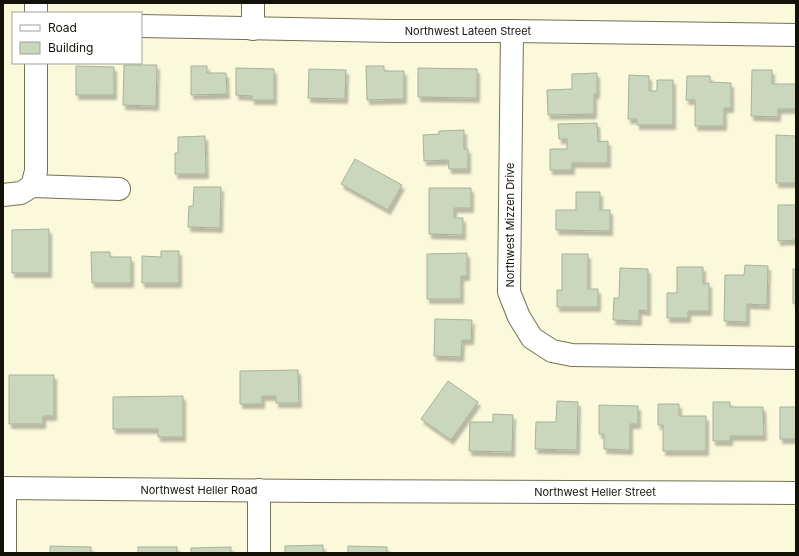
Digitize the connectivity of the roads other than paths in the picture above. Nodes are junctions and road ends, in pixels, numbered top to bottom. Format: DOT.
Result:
graph roads {
  1 [pos="253,3"];
  2 [pos="142,26"];
  3 [pos="252,29"];
  4 [pos="512,31"];
  5 [pos="796,35"];
  6 [pos="36,64"];
  7 [pos="32,186"];
  8 [pos="118,189"];
  9 [pos="3,195"];
  10 [pos="796,358"];
  11 [pos="4,488"];
  12 [pos="259,490"];
  13 [pos="395,492"];
  14 [pos="796,493"];
  15 [pos="5,553"];
  16 [pos="259,553"];
  1 -- 3 [label="street"];
  2 -- 3 [label="street, Northwest Lateen Street"];
  3 -- 4 [label="street, Northwest Lateen Street"];
  4 -- 5 [label="street, Northwest Lateen Street"];
  4 -- 10 [label="street, Northwest Mizzen Drive"];
  6 -- 7 [label="street"];
  7 -- 8 [label="street"];
  7 -- 9 [label="street"];
  11 -- 12 [label="street, Northwest Heller Road"];
  11 -- 15 [label="street"];
  12 -- 13 [label="street, Northwest Heller Road"];
  12 -- 16 [label="street"];
  13 -- 14 [label="street, Northwest Heller Street"];
}
